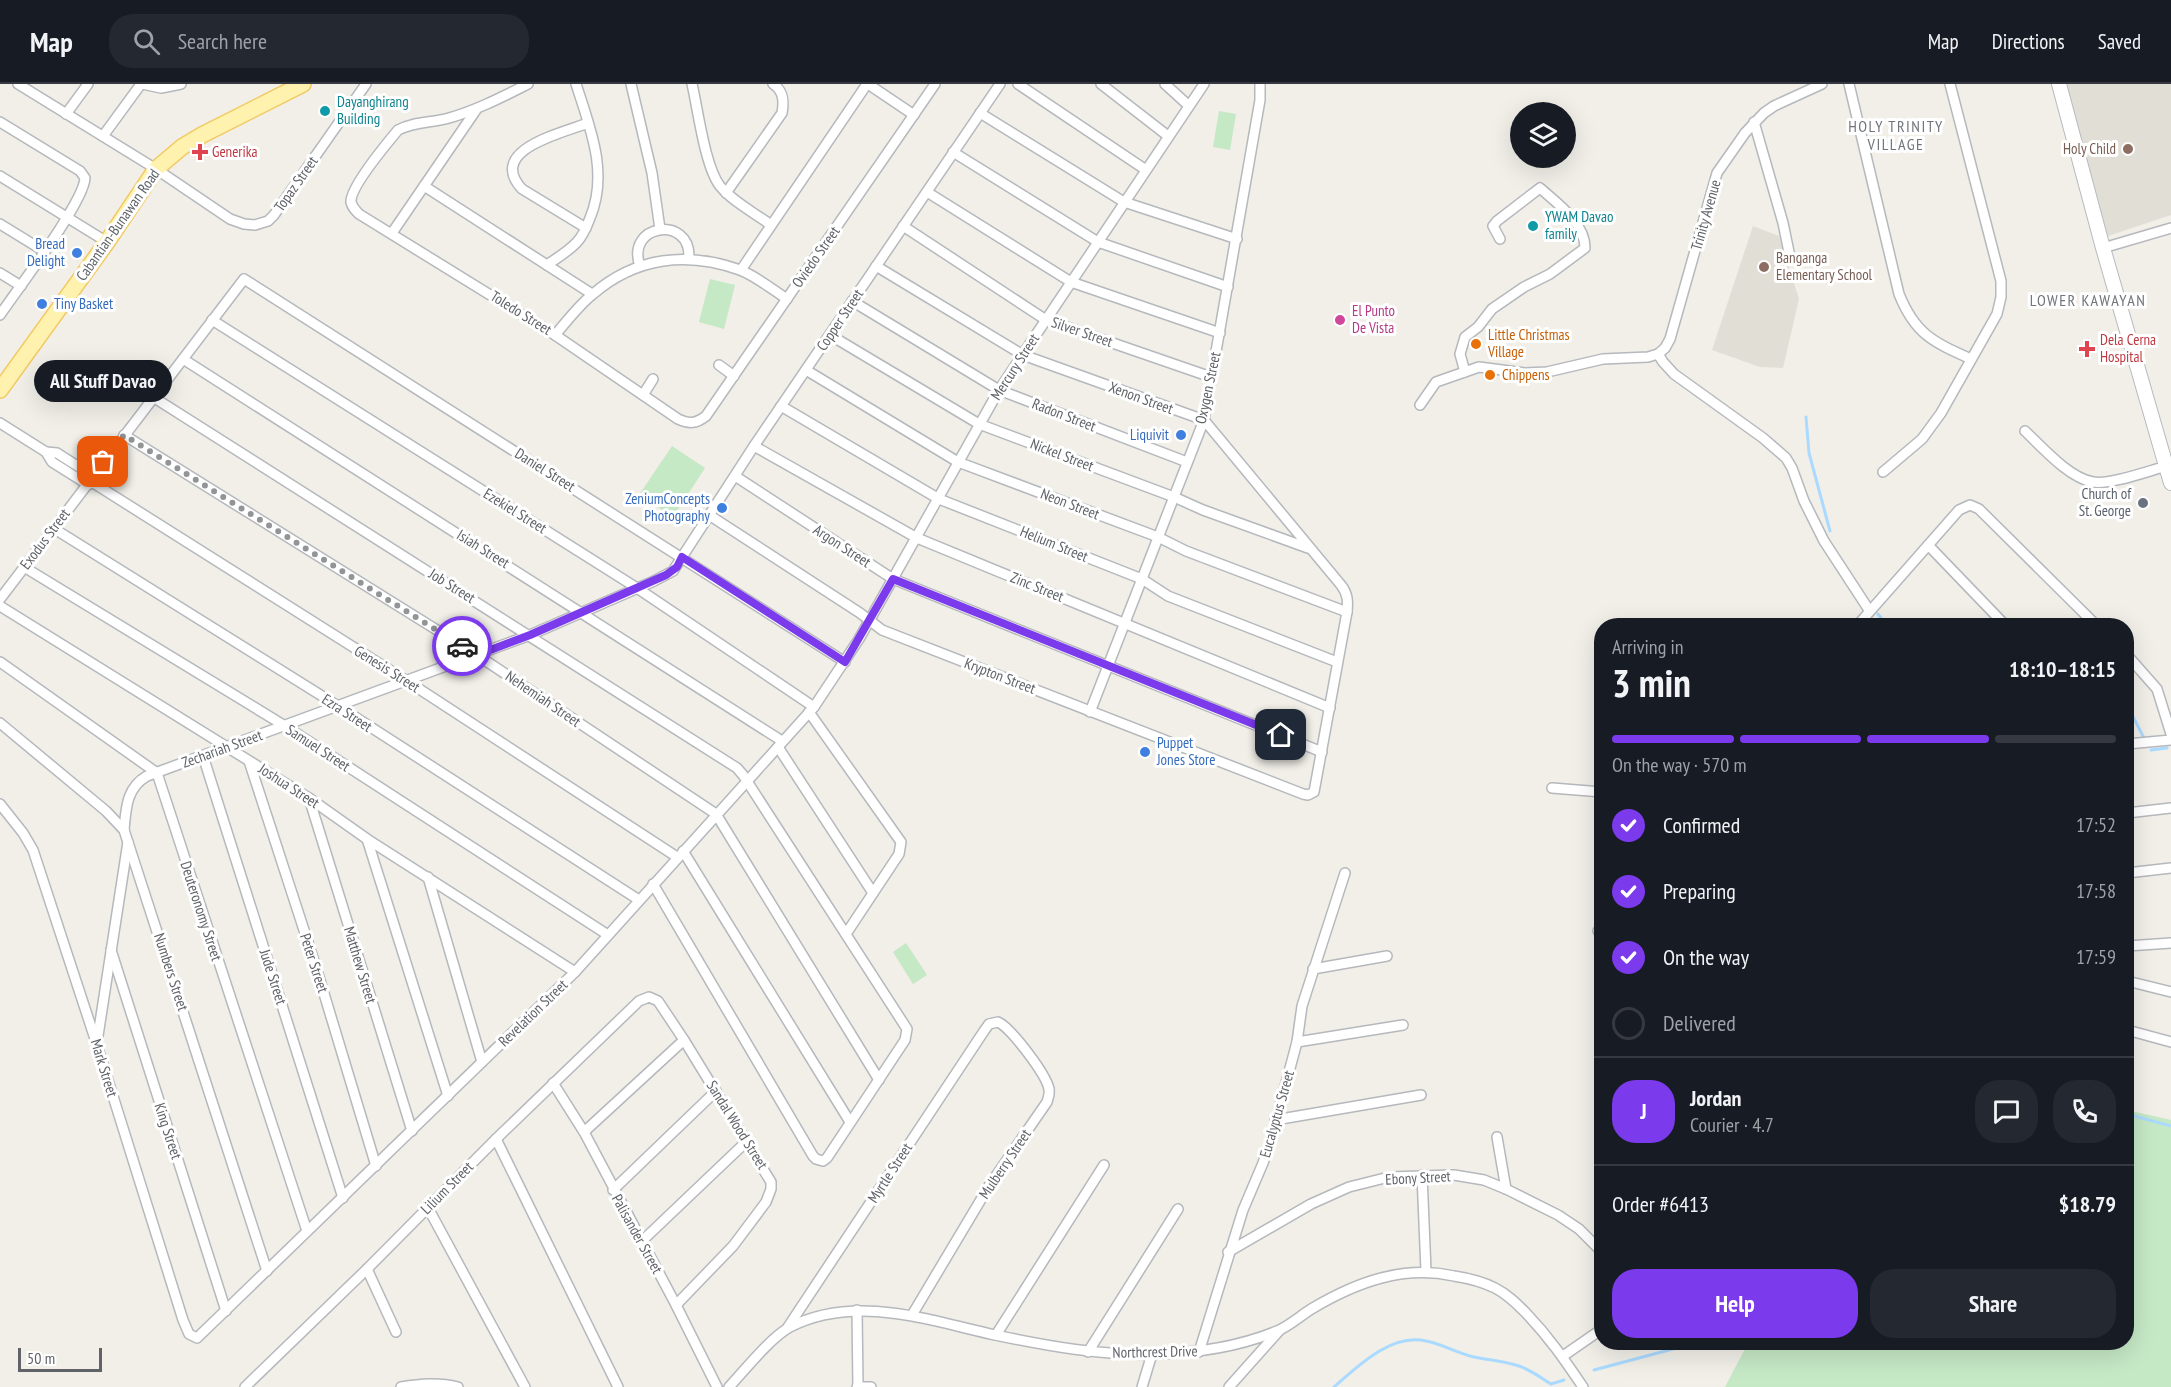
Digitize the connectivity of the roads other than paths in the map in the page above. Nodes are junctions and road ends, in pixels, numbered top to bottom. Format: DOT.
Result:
graph roads {
  1 [pos="18,84"];
  2 [pos="88,84"];
  3 [pos="142,84"];
  4 [pos="181,84"];
  5 [pos="303,84"];
  6 [pos="366,84"];
  7 [pos="528,84"];
  8 [pos="576,84"];
  9 [pos="631,84"];
  10 [pos="692,84"];
  11 [pos="773,84"];
  12 [pos="867,84"];
  13 [pos="935,84"];
  14 [pos="1000,84"];
  15 [pos="1018,84"];
  16 [pos="1101,84"];
  17 [pos="1165,84"];
  18 [pos="1204,84"];
  19 [pos="1260,84"];
  20 [pos="1822,84"];
  21 [pos="1849,84"];
  22 [pos="1950,84"];
  23 [pos="2059,84"];
  24 [pos="29,87"];
  25 [pos="1188,105"];
  26 [pos="476,110"];
  27 [pos="980,112"];
  28 [pos="66,114"];
  29 [pos="914,115"];
  30 [pos="0,122"];
  31 [pos="1754,122"];
  32 [pos="588,123"];
  33 [pos="103,136"];
  34 [pos="1167,136"];
  35 [pos="953,152"];
  36 [pos="156,169"];
  37 [pos="1146,170"];
  38 [pos="0,176"];
  39 [pos="424,186"];
  40 [pos="927,192"];
  41 [pos="726,193"];
  42 [pos="1124,202"];
  43 [pos="67,217"];
  44 [pos="0,224"];
  45 [pos="771,225"];
  46 [pos="903,226"];
  47 [pos="586,228"];
  48 [pos="2171,228"];
  49 [pos="660,229"];
  50 [pos="392,233"];
  51 [pos="1237,239"];
  52 [pos="1500,239"];
  53 [pos="107,242"];
  54 [pos="1098,242"];
  55 [pos="2103,248"];
  56 [pos="44,251"];
  57 [pos="1789,252"];
  58 [pos="689,258"];
  59 [pos="548,264"];
  60 [pos="640,266"];
  61 [pos="876,266"];
  62 [pos="741,270"];
  63 [pos="0,273"];
  64 [pos="244,279"];
  65 [pos="1071,282"];
  66 [pos="21,286"];
  67 [pos="1228,287"];
  68 [pos="592,294"];
  69 [pos="787,299"];
  70 [pos="852,301"];
  71 [pos="0,315"];
  72 [pos="212,320"];
  73 [pos="1046,320"];
  74 [pos="1220,333"];
  75 [pos="555,335"];
  76 [pos="830,335"];
  77 [pos="1658,354"];
  78 [pos="1023,355"];
  79 [pos="183,358"];
  80 [pos="1971,359"];
  81 [pos="719,365"];
  82 [pos="806,370"];
  83 [pos="1465,372"];
  84 [pos="734,376"];
  85 [pos="1211,377"];
  86 [pos="653,379"];
  87 [pos="0,390"];
  88 [pos="999,390"];
  89 [pos="643,395"];
  90 [pos="153,397"];
  91 [pos="1420,405"];
  92 [pos="781,406"];
  93 [pos="1204,420"];
  94 [pos="0,423"];
  95 [pos="692,423"];
  96 [pos="979,424"];
  97 [pos="2025,431"];
  98 [pos="124,435"];
  99 [pos="754,446"];
  100 [pos="958,462"];
  101 [pos="1187,462"];
  102 [pos="2167,466"];
  103 [pos="1883,472"];
  104 [pos="735,476"];
  105 [pos="92,481"];
  106 [pos="2171,483"];
  107 [pos="1174,497"];
  108 [pos="939,499"];
  109 [pos="709,515"];
  110 [pos="53,528"];
  111 [pos="1158,537"];
  112 [pos="917,538"];
  113 [pos="1928,545"];
  114 [pos="1308,548"];
  115 [pos="682,557"];
  116 [pos="24,567"];
  117 [pos="893,579"];
  118 [pos="1142,579"];
  119 [pos="637,588"];
  120 [pos="0,599"];
  121 [pos="0,606"];
  122 [pos="1869,610"];
  123 [pos="581,612"];
  124 [pos="1347,612"];
  125 [pos="1863,618"];
  126 [pos="1998,618"];
  127 [pos="2089,618"];
  128 [pos="869,621"];
  129 [pos="1125,623"];
  130 [pos="530,635"];
  131 [pos="477,655"];
  132 [pos="0,662"];
  133 [pos="845,662"];
  134 [pos="1337,662"];
  135 [pos="1108,665"];
  136 [pos="2134,667"];
  137 [pos="407,681"];
  138 [pos="338,706"];
  139 [pos="1330,708"];
  140 [pos="812,710"];
  141 [pos="1090,712"];
  142 [pos="0,723"];
  143 [pos="285,726"];
  144 [pos="2171,734"];
  145 [pos="2171,740"];
  146 [pos="2134,743"];
  147 [pos="780,744"];
  148 [pos="227,747"];
  149 [pos="1322,752"];
  150 [pos="204,756"];
  151 [pos="249,760"];
  152 [pos="157,773"];
  153 [pos="747,780"];
  154 [pos="1552,788"];
  155 [pos="1594,791"];
  156 [pos="309,798"];
  157 [pos="0,804"];
  158 [pos="2171,808"];
  159 [pos="2134,812"];
  160 [pos="716,814"];
  161 [pos="126,835"];
  162 [pos="368,839"];
  163 [pos="680,854"];
  164 [pos="2171,868"];
  165 [pos="2134,872"];
  166 [pos="1345,873"];
  167 [pos="428,877"];
  168 [pos="653,884"];
  169 [pos="873,893"];
  170 [pos="639,900"];
  171 [pos="846,934"];
  172 [pos="608,935"];
  173 [pos="2171,943"];
  174 [pos="2134,946"];
  175 [pos="111,950"];
  176 [pos="1387,956"];
  177 [pos="1313,969"];
  178 [pos="575,972"];
  179 [pos="2134,983"];
  180 [pos="2171,992"];
  181 [pos="653,999"];
  182 [pos="994,1022"];
  183 [pos="1403,1025"];
  184 [pos="2134,1032"];
  185 [pos="684,1040"];
  186 [pos="1297,1042"];
  187 [pos="2171,1042"];
  188 [pos="97,1045"];
  189 [pos="482,1062"];
  190 [pos="879,1080"];
  191 [pos="553,1083"];
  192 [pos="716,1091"];
  193 [pos="1421,1095"];
  194 [pos="448,1096"];
  195 [pos="1275,1120"];
  196 [pos="850,1122"];
  197 [pos="412,1131"];
  198 [pos="584,1132"];
  199 [pos="1497,1137"];
  200 [pos="496,1139"];
  201 [pos="746,1142"];
  202 [pos="1104,1165"];
  203 [pos="376,1166"];
  204 [pos="1422,1175"];
  205 [pos="1506,1189"];
  206 [pos="613,1190"];
  207 [pos="343,1198"];
  208 [pos="428,1206"];
  209 [pos="1178,1209"];
  210 [pos="307,1231"];
  211 [pos="642,1241"];
  212 [pos="1594,1244"];
  213 [pos="1228,1252"];
  214 [pos="367,1269"];
  215 [pos="267,1271"];
  216 [pos="1426,1271"];
  217 [pos="676,1305"];
  218 [pos="857,1310"];
  219 [pos="226,1311"];
  220 [pos="912,1315"];
  221 [pos="788,1328"];
  222 [pos="1280,1330"];
  223 [pos="396,1332"];
  224 [pos="996,1335"];
  225 [pos="1594,1335"];
  226 [pos="194,1338"];
  227 [pos="1088,1352"];
  228 [pos="1199,1352"];
  229 [pos="1152,1354"];
  230 [pos="1563,1356"];
  231 [pos="245,1387"];
  232 [pos="401,1387"];
  233 [pos="458,1387"];
  234 [pos="525,1387"];
  235 [pos="618,1387"];
  236 [pos="717,1387"];
  237 [pos="729,1387"];
  238 [pos="858,1387"];
  239 [pos="872,1387"];
  240 [pos="1142,1387"];
  241 [pos="1229,1387"];
  242 [pos="1583,1387"];
  1 -- 24 [label="street, Topaz Street"];
  2 -- 28 [label="street"];
  3 -- 4 [label="street"];
  3 -- 33 [label="street"];
  5 -- 36 [label="main road, Cabantian-Bunawan Road"];
  6 -- 36 [label="street, Topaz Street"];
  7 -- 26 [label="street"];
  8 -- 32 [label="street"];
  9 -- 49 [label="street"];
  10 -- 41 [label="street"];
  11 -- 41 [label="street"];
  12 -- 29 [label="street"];
  12 -- 45 [label="street"];
  13 -- 29 [label="street, Oviedo Street"];
  14 -- 27 [label="street, Copper Street"];
  15 -- 37 [label="street"];
  16 -- 34 [label="street"];
  17 -- 25 [label="street"];
  18 -- 25 [label="street, Mercury Street"];
  19 -- 51 [label="street, Oxygen Street"];
  20 -- 31 [label="street, Trinity Avenue"];
  21 -- 80 [label="street"];
  22 -- 80 [label="street"];
  23 -- 55 [label="main road"];
  24 -- 28 [label="street, Topaz Street"];
  25 -- 34 [label="street, Mercury Street"];
  26 -- 39 [label="street"];
  26 -- 50 [label="street, Toledo Street"];
  27 -- 35 [label="street, Copper Street"];
  27 -- 42 [label="street"];
  28 -- 33 [label="street, Topaz Street"];
  29 -- 69 [label="street, Oviedo Street"];
  30 -- 43 [label="street"];
  31 -- 57 [label="street"];
  31 -- 77 [label="street, Trinity Avenue"];
  32 -- 47 [label="street"];
  32 -- 47 [label="street"];
  33 -- 36 [label="street, Topaz Street"];
  34 -- 37 [label="street, Mercury Street"];
  35 -- 40 [label="street, Copper Street"];
  35 -- 54 [label="street"];
  36 -- 53 [label="main road, Cabantian-Bunawan Road"];
  37 -- 42 [label="street, Mercury Street"];
  38 -- 43 [label="street"];
  39 -- 50 [label="street"];
  39 -- 59 [label="street"];
  40 -- 46 [label="street, Copper Street"];
  40 -- 65 [label="street"];
  41 -- 45 [label="street"];
  42 -- 51 [label="street"];
  42 -- 54 [label="street, Mercury Street"];
  43 -- 53 [label="street"];
  43 -- 56 [label="street"];
  44 -- 56 [label="street"];
  45 -- 62 [label="street"];
  46 -- 61 [label="street, Copper Street"];
  46 -- 73 [label="street, Silver Street"];
  47 -- 59 [label="street"];
  48 -- 55 [label="street"];
  49 -- 58 [label="street"];
  49 -- 60 [label="street"];
  50 -- 75 [label="street, Toledo Street"];
  51 -- 67 [label="street, Oxygen Street"];
  52 -- 83 [label="street"];
  53 -- 87 [label="main road, Cabantian-Bunawan Road"];
  54 -- 65 [label="street, Mercury Street"];
  54 -- 67 [label="street"];
  55 -- 102 [label="main road"];
  56 -- 66 [label="street"];
  58 -- 60 [label="street"];
  58 -- 62 [label="street"];
  59 -- 68 [label="street"];
  60 -- 68 [label="street"];
  61 -- 70 [label="street, Copper Street"];
  61 -- 78 [label="street, Xenon Street"];
  62 -- 69 [label="street"];
  63 -- 66 [label="street"];
  64 -- 72 [label="street, Exodus Street"];
  64 -- 115 [label="street, Daniel Street"];
  65 -- 73 [label="street, Mercury Street"];
  65 -- 74 [label="street"];
  66 -- 71 [label="street"];
  67 -- 74 [label="street, Oxygen Street"];
  68 -- 75 [label="street"];
  69 -- 84 [label="street, Oviedo Street"];
  70 -- 76 [label="street, Copper Street"];
  70 -- 88 [label="street, Radon Street"];
  72 -- 79 [label="street, Exodus Street"];
  72 -- 119 [label="street, Ezekiel Street"];
  73 -- 78 [label="street, Mercury Street"];
  73 -- 85 [label="street, Silver Street"];
  74 -- 85 [label="street, Oxygen Street"];
  75 -- 89 [label="street, Toledo Street"];
  76 -- 82 [label="street, Copper Street"];
  76 -- 96 [label="street, Nickel Street"];
  77 -- 83 [label="street"];
  77 -- 122 [label="street"];
  78 -- 88 [label="street, Mercury Street"];
  78 -- 93 [label="street, Xenon Street"];
  79 -- 90 [label="street, Exodus Street"];
  79 -- 123 [label="street, Isiah Street"];
  80 -- 103 [label="street"];
  81 -- 84 [label="street"];
  82 -- 92 [label="street, Copper Street"];
  82 -- 100 [label="street, Neon Street"];
  83 -- 91 [label="street"];
  84 -- 95 [label="street, Oviedo Street"];
  85 -- 93 [label="street, Oxygen Street"];
  86 -- 89 [label="street"];
  88 -- 96 [label="street, Mercury Street"];
  88 -- 101 [label="street, Radon Street"];
  89 -- 95 [label="street, Toledo Street"];
  90 -- 98 [label="street, Exodus Street"];
  90 -- 130 [label="street, Job Street"];
  92 -- 99 [label="street, Copper Street"];
  92 -- 108 [label="street, Helium Street"];
  93 -- 101 [label="street, Oxygen Street"];
  93 -- 114 [label="street"];
  94 -- 105 [label="street, Genesis Street"];
  96 -- 100 [label="street, Mercury Street"];
  96 -- 107 [label="street, Nickel Street"];
  97 -- 102 [label="street"];
  98 -- 105 [label="street, Exodus Street"];
  98 -- 131 [label="street, Nehemiah Street"];
  99 -- 104 [label="street, Copper Street"];
  99 -- 112 [label="street, Zinc Street"];
  100 -- 108 [label="street, Mercury Street"];
  100 -- 111 [label="street, Neon Street"];
  101 -- 107 [label="street, Oxygen Street"];
  102 -- 106 [label="main road"];
  104 -- 109 [label="street, Copper Street"];
  104 -- 117 [label="street, Argon Street"];
  105 -- 110 [label="street, Exodus Street"];
  105 -- 137 [label="street, Genesis Street"];
  107 -- 111 [label="street, Oxygen Street"];
  107 -- 114 [label="street, Nickel Street"];
  108 -- 112 [label="street, Mercury Street"];
  108 -- 118 [label="street, Helium Street"];
  109 -- 115 [label="street, Copper Street"];
  109 -- 128 [label="street, Krypton Street"];
  110 -- 116 [label="street, Exodus Street"];
  110 -- 138 [label="street, Ezra Street"];
  111 -- 118 [label="street, Oxygen Street"];
  111 -- 124 [label="street, Neon Street"];
  112 -- 117 [label="street, Mercury Street"];
  112 -- 129 [label="street, Zinc Street"];
  113 -- 122 [label="street"];
  113 -- 126 [label="street"];
  113 -- 127 [label="street"];
  114 -- 124 [label="street"];
  115 -- 119 [label="street, Zechariah Street"];
  115 -- 133 [label="street, Daniel Street"];
  116 -- 120 [label="street, Exodus Street"];
  116 -- 143 [label="street, Samuel Street"];
  117 -- 128 [label="street, Mercury Street"];
  117 -- 135 [label="street, Argon Street"];
  118 -- 129 [label="street, Oxygen Street"];
  118 -- 134 [label="street, Helium Street"];
  119 -- 123 [label="street, Zechariah Street"];
  119 -- 140 [label="street, Ezekiel Street"];
  121 -- 148 [label="street, Joshua Street"];
  122 -- 125 [label="street"];
  123 -- 130 [label="street, Zechariah Street"];
  123 -- 147 [label="street, Isiah Street"];
  124 -- 134 [label="street"];
  128 -- 133 [label="street, Mercury Street"];
  128 -- 141 [label="street, Krypton Street"];
  129 -- 135 [label="street, Oxygen Street"];
  129 -- 139 [label="street, Zinc Street"];
  130 -- 131 [label="street, Zechariah Street"];
  130 -- 153 [label="street, Job Street"];
  131 -- 137 [label="street, Zechariah Street"];
  131 -- 160 [label="street, Nehemiah Street"];
  132 -- 152 [label="street"];
  133 -- 140 [label="street, Revelation Street"];
  134 -- 139 [label="street"];
  135 -- 141 [label="street, Oxygen Street"];
  135 -- 149 [label="street, Argon Street"];
  136 -- 144 [label="street"];
  137 -- 138 [label="street, Zechariah Street"];
  137 -- 163 [label="street, Genesis Street"];
  138 -- 143 [label="street, Zechariah Street"];
  138 -- 170 [label="street, Ezra Street"];
  139 -- 149 [label="street"];
  140 -- 147 [label="street, Revelation Street"];
  140 -- 169 [label="street"];
  141 -- 149 [label="street, Krypton Street"];
  142 -- 161 [label="street, Numbers Street"];
  143 -- 148 [label="street, Zechariah Street"];
  143 -- 172 [label="street, Samuel Street"];
  145 -- 146 [label="street"];
  147 -- 153 [label="street, Revelation Street"];
  147 -- 169 [label="street"];
  148 -- 150 [label="street, Zechariah Street"];
  148 -- 151 [label="street, Joshua Street"];
  150 -- 152 [label="street, Zechariah Street"];
  150 -- 207 [label="street, Jude Street"];
  151 -- 156 [label="street, Joshua Street"];
  151 -- 203 [label="street, Peter Street"];
  152 -- 161 [label="street, Zechariah Street"];
  152 -- 210 [label="street, Deuteronomy Street"];
  153 -- 160 [label="street, Revelation Street"];
  153 -- 171 [label="street, Job Street"];
  154 -- 155 [label="street"];
  156 -- 162 [label="street, Joshua Street"];
  156 -- 197 [label="street, Matthew Street"];
  157 -- 188 [label="street, Mark Street"];
  158 -- 159 [label="street"];
  160 -- 163 [label="street, Revelation Street"];
  160 -- 190 [label="street"];
  161 -- 175 [label="street, Zechariah Street"];
  161 -- 215 [label="street, Numbers Street"];
  162 -- 167 [label="street, Joshua Street"];
  162 -- 194 [label="street"];
  163 -- 168 [label="street, Revelation Street"];
  163 -- 196 [label="street"];
  164 -- 165 [label="street"];
  166 -- 177 [label="street, Eucalyptus Street"];
  167 -- 178 [label="street, Joshua Street"];
  167 -- 189 [label="street"];
  168 -- 170 [label="street, Revelation Street"];
  168 -- 196 [label="street"];
  169 -- 171 [label="street"];
  170 -- 172 [label="street, Revelation Street"];
  171 -- 190 [label="street, Job Street"];
  172 -- 178 [label="street, Revelation Street"];
  173 -- 174 [label="street"];
  175 -- 188 [label="street, Zechariah Street"];
  175 -- 219 [label="street, King Street"];
  176 -- 177 [label="street"];
  177 -- 186 [label="street, Eucalyptus Street"];
  178 -- 189 [label="street, Revelation Street"];
  179 -- 180 [label="street"];
  181 -- 185 [label="street, Sandal Wood Street"];
  181 -- 191 [label="street, Lilium Street"];
  182 -- 220 [label="street, Mulberry Street"];
  182 -- 221 [label="street, Myrtle Street"];
  183 -- 186 [label="street"];
  184 -- 187 [label="street"];
  185 -- 192 [label="street, Sandal Wood Street"];
  185 -- 198 [label="street"];
  186 -- 195 [label="street, Eucalyptus Street"];
  188 -- 226 [label="street, Mark Street"];
  189 -- 194 [label="street, Revelation Street"];
  190 -- 196 [label="street"];
  191 -- 198 [label="street, Palisander Street"];
  191 -- 200 [label="street, Lilium Street"];
  192 -- 201 [label="street, Sandal Wood Street"];
  192 -- 206 [label="street"];
  193 -- 195 [label="street"];
  194 -- 197 [label="street, Revelation Street"];
  195 -- 213 [label="street, Eucalyptus Street"];
  197 -- 203 [label="street, Revelation Street"];
  198 -- 206 [label="street, Palisander Street"];
  199 -- 205 [label="street"];
  200 -- 208 [label="street, Lilium Street"];
  200 -- 235 [label="street"];
  201 -- 211 [label="street"];
  201 -- 217 [label="street, Sandal Wood Street"];
  202 -- 224 [label="street"];
  203 -- 207 [label="street, Revelation Street"];
  204 -- 205 [label="street, Ebony Street"];
  204 -- 213 [label="street, Ebony Street"];
  204 -- 216 [label="street"];
  205 -- 212 [label="street, Ebony Street"];
  206 -- 211 [label="street, Palisander Street"];
  207 -- 210 [label="street, Revelation Street"];
  208 -- 214 [label="street, Lilium Street"];
  208 -- 234 [label="street"];
  209 -- 227 [label="street"];
  210 -- 215 [label="street, Revelation Street"];
  211 -- 217 [label="street, Palisander Street"];
  213 -- 228 [label="street, Eucalyptus Street"];
  214 -- 223 [label="street"];
  214 -- 231 [label="street, Lilium Street"];
  215 -- 219 [label="street, Revelation Street"];
  216 -- 222 [label="street, Northcrest Drive"];
  216 -- 230 [label="street, Northcrest Drive"];
  217 -- 236 [label="street, Palisander Street"];
  218 -- 220 [label="street, Northcrest Drive"];
  218 -- 221 [label="street, Northcrest Drive"];
  218 -- 238 [label="street"];
  219 -- 226 [label="street, Revelation Street"];
  220 -- 224 [label="street, Northcrest Drive"];
  221 -- 237 [label="street, Northcrest Drive"];
  222 -- 228 [label="street, Northcrest Drive"];
  222 -- 241 [label="street"];
  224 -- 227 [label="street, Northcrest Drive"];
  225 -- 230 [label="street"];
  227 -- 229 [label="street, Northcrest Drive"];
  228 -- 229 [label="street, Northcrest Drive"];
  229 -- 240 [label="street"];
  230 -- 242 [label="street, Northcrest Drive"];
  232 -- 233 [label="street"];
  238 -- 239 [label="street"];
}
